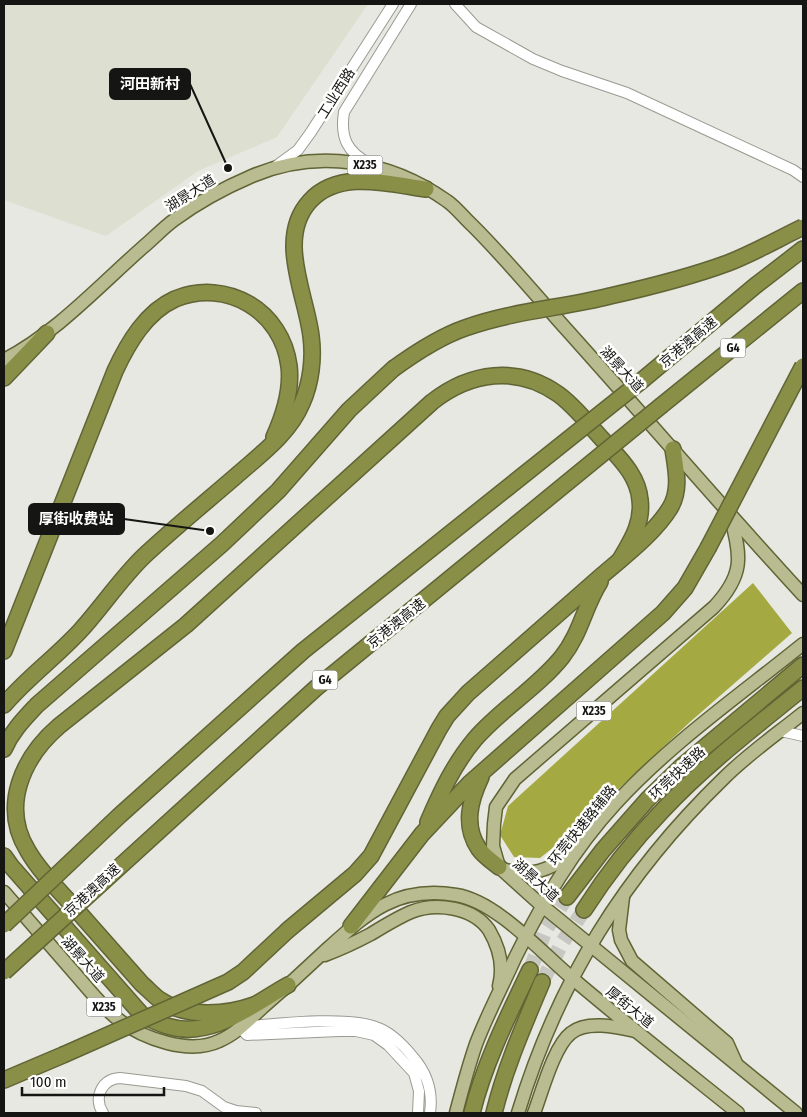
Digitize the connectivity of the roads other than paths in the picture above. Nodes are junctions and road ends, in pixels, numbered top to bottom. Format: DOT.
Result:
graph roads {
  1 [pos="393,4"];
  2 [pos="411,4"];
  3 [pos="454,4"];
  4 [pos="373,166"];
  5 [pos="268,170"];
  6 [pos="803,177"];
  7 [pos="426,189"];
  8 [pos="803,227"];
  9 [pos="803,249"];
  10 [pos="803,291"];
  11 [pos="47,333"];
  12 [pos="4,360"];
  13 [pos="803,366"];
  14 [pos="4,378"];
  15 [pos="269,448"];
  16 [pos="674,449"];
  17 [pos="731,516"];
  18 [pos="615,564"];
  19 [pos="803,595"];
  20 [pos="803,644"];
  21 [pos="4,651"];
  22 [pos="803,665"];
  23 [pos="803,688"];
  24 [pos="4,705"];
  25 [pos="803,713"];
  26 [pos="781,731"];
  27 [pos="803,736"];
  28 [pos="4,749"];
  29 [pos="485,770"];
  30 [pos="422,834"];
  31 [pos="577,850"];
  32 [pos="6,861"];
  33 [pos="499,867"];
  34 [pos="4,892"];
  35 [pos="624,894"];
  36 [pos="567,897"];
  37 [pos="542,906"];
  38 [pos="584,910"];
  39 [pos="506,920"];
  40 [pos="4,925"];
  41 [pos="351,926"];
  42 [pos="526,938"];
  43 [pos="590,946"];
  44 [pos="318,958"];
  45 [pos="530,970"];
  46 [pos="4,972"];
  47 [pos="572,978"];
  48 [pos="542,982"];
  49 [pos="288,985"];
  50 [pos="495,1000"];
  51 [pos="254,1005"];
  52 [pos="241,1027"];
  53 [pos="638,1032"];
  54 [pos="737,1065"];
  55 [pos="4,1080"];
  56 [pos="103,1113"];
  57 [pos="256,1113"];
  58 [pos="418,1113"];
  59 [pos="430,1113"];
  60 [pos="456,1113"];
  61 [pos="472,1113"];
  62 [pos="494,1113"];
  63 [pos="518,1113"];
  64 [pos="534,1113"];
  65 [pos="738,1113"];
  66 [pos="796,1113"];
  1 -- 5 [label="street, 工业西路"];
  2 -- 4 [label="street, 工业西路"];
  3 -- 6 [label="street"];
  4 -- 5 [label="main road, 湖景大道 / X235"];
  4 -- 7 [label="main road, 湖景大道 / X235"];
  5 -- 11 [label="main road, 湖景大道 / X235"];
  7 -- 15 [label="highway"];
  7 -- 16 [label="main road, 湖景大道 / X235"];
  8 -- 28 [label="highway, bridge"];
  9 -- 40 [label="highway, 京港澳高速 / G4, bridge"];
  10 -- 46 [label="highway, 京港澳高速 / G4, bridge"];
  11 -- 12 [label="main road, 湖景大道 / X235"];
  11 -- 14 [label="highway"];
  13 -- 29 [label="highway, bridge"];
  15 -- 21 [label="highway"];
  15 -- 24 [label="highway"];
  16 -- 17 [label="main road, 湖景大道 / X235"];
  16 -- 18 [label="highway"];
  17 -- 19 [label="main road"];
  17 -- 33 [label="main road, 湖景大道 / X235"];
  18 -- 30 [label="highway"];
  18 -- 51 [label="highway"];
  18 -- 55 [label="highway, bridge"];
  20 -- 31 [label="main road, 环莞快速路辅路"];
  22 -- 36 [label="highway, 环莞快速路"];
  23 -- 38 [label="highway, 环莞快速路"];
  25 -- 26 [label="main road"];
  26 -- 27 [label="street"];
  26 -- 35 [label="main road"];
  29 -- 30 [label="highway"];
  29 -- 33 [label="highway"];
  30 -- 41 [label="highway"];
  31 -- 33 [label="main road"];
  31 -- 37 [label="main road, 环莞快速路辅路"];
  32 -- 51 [label="highway"];
  33 -- 37 [label="main road, 湖景大道"];
  34 -- 52 [label="main road, 湖景大道 / X235"];
  35 -- 43 [label="main road"];
  35 -- 54 [label="main road"];
  37 -- 42 [label="main road, 环莞快速路辅路"];
  37 -- 43 [label="main road, 湖景大道"];
  39 -- 41 [label="main road, 湖景大道 / X235"];
  39 -- 42 [label="main road, 厚街大道 / X235"];
  41 -- 44 [label="main road, 湖景大道 / X235"];
  42 -- 47 [label="main road, 厚街大道 / X235"];
  42 -- 50 [label="main road, 环莞快速路辅路"];
  43 -- 47 [label="main road"];
  43 -- 54 [label="main road, 厚街大道"];
  44 -- 49 [label="main road, 湖景大道 / X235"];
  44 -- 50 [label="main road"];
  45 -- 61 [label="highway"];
  47 -- 53 [label="main road, 厚街大道 / X235"];
  47 -- 63 [label="main road"];
  48 -- 62 [label="highway"];
  49 -- 51 [label="highway"];
  49 -- 52 [label="main road, 湖景大道 / X235"];
  50 -- 60 [label="main road, 环莞快速路辅路"];
  52 -- 58 [label="street"];
  52 -- 59 [label="street"];
  53 -- 64 [label="main road"];
  53 -- 65 [label="main road, 厚街大道 / X235"];
  54 -- 66 [label="main road, 厚街大道"];
  56 -- 57 [label="street"];
}
